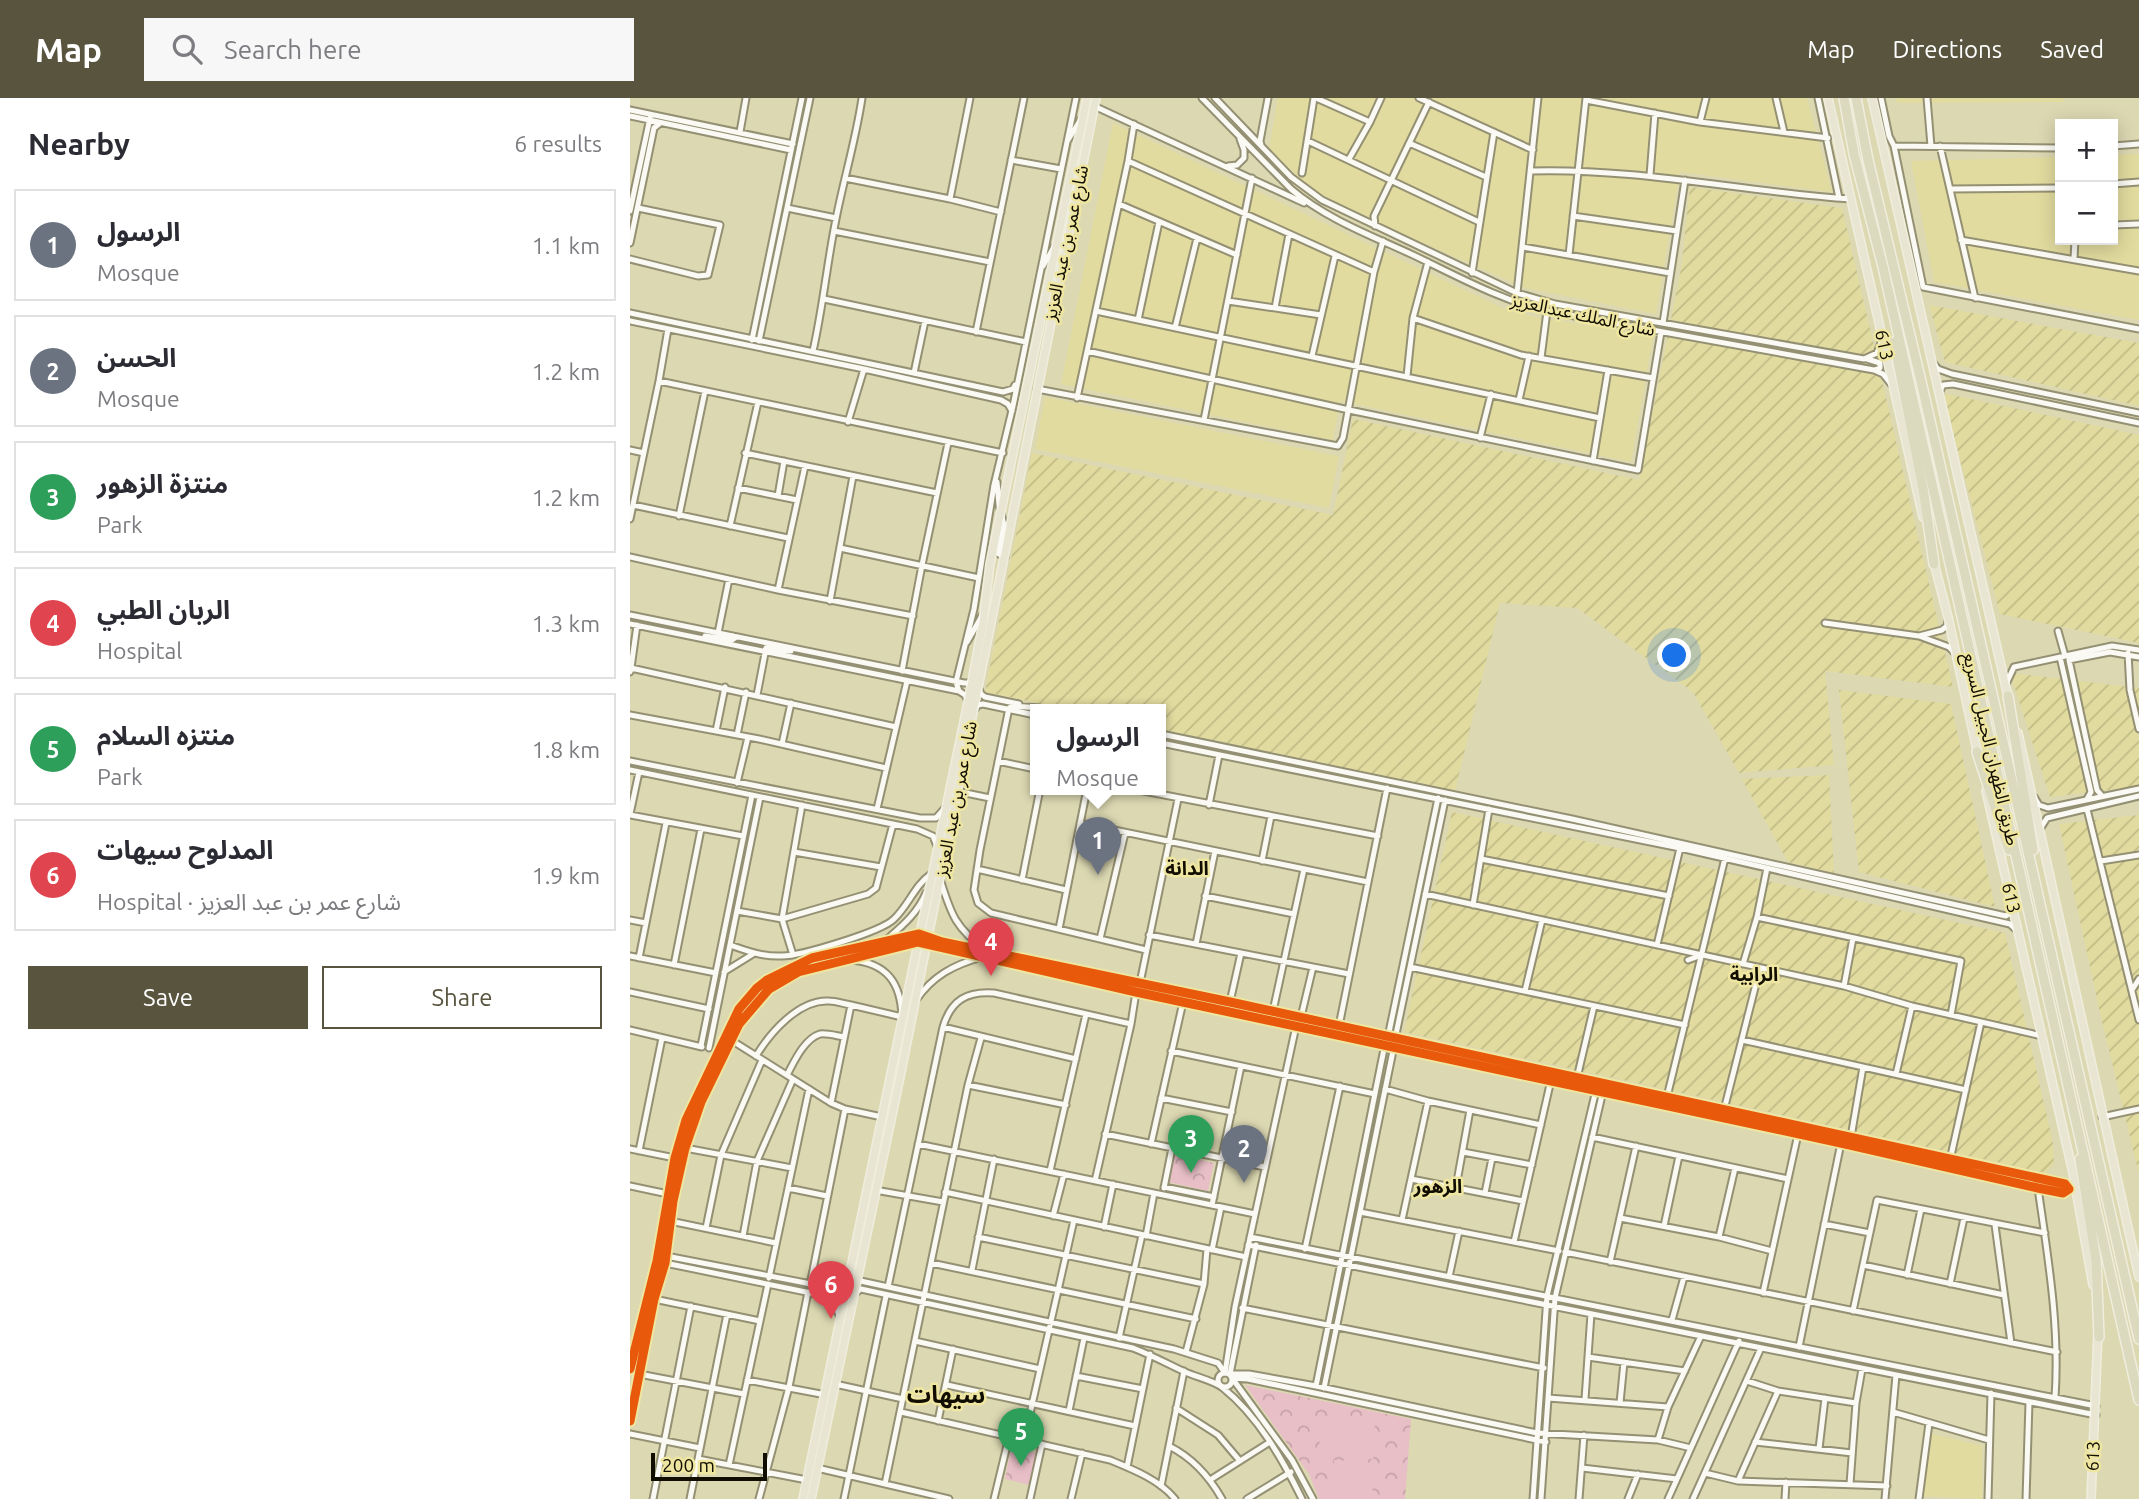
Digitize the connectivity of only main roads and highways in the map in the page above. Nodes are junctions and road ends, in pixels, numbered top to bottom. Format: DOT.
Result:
graph roads {
  1 [pos="1087,98"];
  2 [pos="1828,98"];
  3 [pos="1844,98"];
  4 [pos="1856,98"];
  5 [pos="1872,98"];
  6 [pos="1095,102"];
  7 [pos="1882,267"];
  8 [pos="1934,564"];
  9 [pos="2008,696"];
  10 [pos="1977,752"];
  11 [pos="2031,921"];
  12 [pos="923,939"];
  13 [pos="2052,955"];
  14 [pos="2070,1091"];
  15 [pos="2123,1266"];
  16 [pos="2139,1278"];
  17 [pos="2139,1318"];
  18 [pos="2099,1337"];
  19 [pos="2139,1339"];
  20 [pos="2139,1400"];
  21 [pos="803,1499"];
  22 [pos="811,1499"];
  23 [pos="2091,1499"];
  1 -- 12 [label="main road, شارع عمر بن عبد العزيز"];
  2 -- 8 [label="main road, 613"];
  3 -- 7 [label="highway, طريق الظهران الجبيل السريع / 613"];
  4 -- 13 [label="highway, طريق الظهران الجبيل السريع / 613"];
  5 -- 9 [label="main road"];
  6 -- 12 [label="main road, شارع عمر بن عبد العزيز"];
  7 -- 8 [label="highway"];
  7 -- 11 [label="highway, طريق الظهران الجبيل السريع / 613"];
  8 -- 10 [label="main road, 613"];
  9 -- 13 [label="highway"];
  9 -- 16 [label="main road"];
  10 -- 11 [label="highway"];
  10 -- 18 [label="main road, 613"];
  11 -- 14 [label="highway, طريق الظهران الجبيل السريع / 613"];
  12 -- 21 [label="main road, شارع عمر بن عبد العزيز"];
  12 -- 22 [label="main road, شارع عمر بن عبد العزيز"];
  13 -- 15 [label="highway, طريق الظهران الجبيل السريع / 613"];
  14 -- 18 [label="highway"];
  14 -- 20 [label="highway, طريق الظهران الجبيل السريع / 613"];
  15 -- 17 [label="highway"];
  15 -- 19 [label="highway, طريق الظهران الجبيل السريع / 613"];
  18 -- 23 [label="main road, 613"];
}
